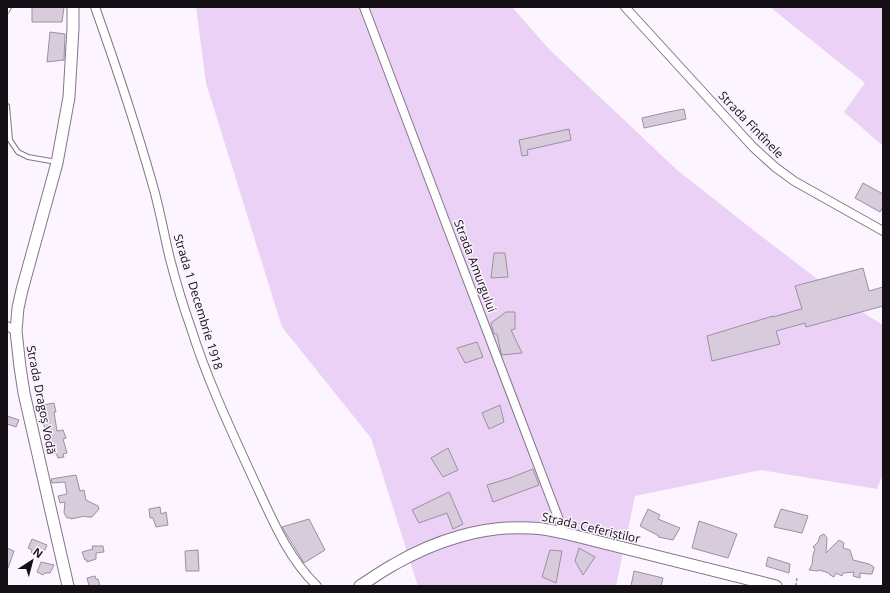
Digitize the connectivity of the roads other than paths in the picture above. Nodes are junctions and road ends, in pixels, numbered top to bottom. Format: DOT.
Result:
graph roads {
  1 [pos="9,7"];
  2 [pos="73,7"];
  3 [pos="95,7"];
  4 [pos="364,7"];
  5 [pos="625,7"];
  6 [pos="7,11"];
  7 [pos="7,106"];
  8 [pos="57,163"];
  9 [pos="883,231"];
  10 [pos="11,329"];
  11 [pos="564,534"];
  12 [pos="68,586"];
  13 [pos="317,586"];
  14 [pos="360,586"];
  15 [pos="773,586"];
  1 -- 6 [label="lane"];
  2 -- 8 [label="main road, Strada Dragoș Vodă"];
  3 -- 13 [label="street, Strada 1 Decembrie 1918"];
  4 -- 11 [label="street, Strada Amurgului"];
  5 -- 9 [label="street, Strada Fîntînele"];
  7 -- 8 [label="lane"];
  8 -- 10 [label="main road, Strada Dragoș Vodă"];
  10 -- 12 [label="main road, Strada Dragoș Vodă"];
  11 -- 14 [label="main road, Strada Ceferiștilor"];
  11 -- 15 [label="main road, Strada Ceferiștilor"];
}
